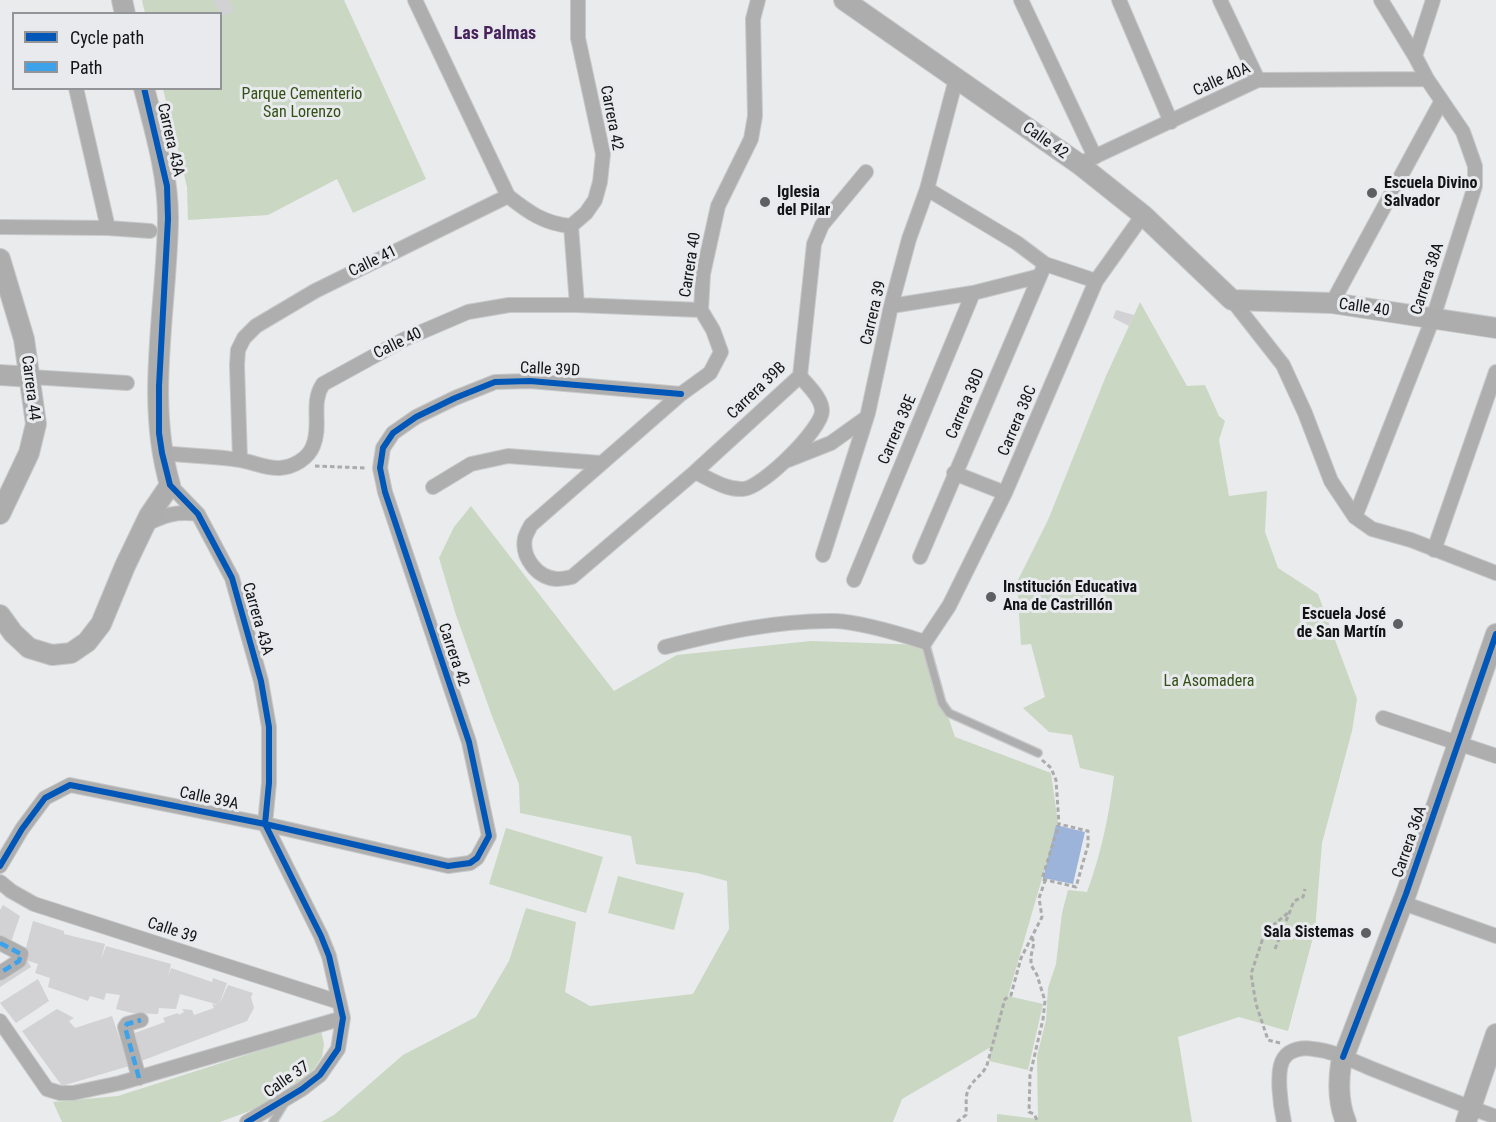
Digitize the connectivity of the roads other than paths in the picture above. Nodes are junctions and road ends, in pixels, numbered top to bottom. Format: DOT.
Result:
graph roads {
  1 [pos="415,0"];
  2 [pos="578,0"];
  3 [pos="758,0"];
  4 [pos="844,0"];
  5 [pos="1021,0"];
  6 [pos="1119,0"];
  7 [pos="1220,0"];
  8 [pos="1381,0"];
  9 [pos="1433,0"];
  10 [pos="1415,56"];
  11 [pos="956,80"];
  12 [pos="1258,80"];
  13 [pos="1427,80"];
  14 [pos="76,90"];
  15 [pos="144,90"];
  16 [pos="1441,102"];
  17 [pos="1171,122"];
  18 [pos="1087,161"];
  19 [pos="866,172"];
  20 [pos="927,189"];
  21 [pos="508,196"];
  22 [pos="1143,215"];
  23 [pos="571,226"];
  24 [pos="0,227"];
  25 [pos="108,228"];
  26 [pos="150,231"];
  27 [pos="0,259"];
  28 [pos="1042,270"];
  29 [pos="1096,281"];
  30 [pos="973,293"];
  31 [pos="1232,300"];
  32 [pos="1332,303"];
  33 [pos="577,305"];
  34 [pos="891,306"];
  35 [pos="701,310"];
  36 [pos="1433,318"];
  37 [pos="1496,328"];
  38 [pos="1496,372"];
  39 [pos="0,375"];
  40 [pos="800,376"];
  41 [pos="31,377"];
  42 [pos="127,383"];
  43 [pos="681,394"];
  44 [pos="866,418"];
  45 [pos="162,453"];
  46 [pos="240,460"];
  47 [pos="786,461"];
  48 [pos="601,463"];
  49 [pos="380,468"];
  50 [pos="695,472"];
  51 [pos="954,473"];
  52 [pos="170,486"];
  53 [pos="434,487"];
  54 [pos="1005,493"];
  55 [pos="0,514"];
  56 [pos="198,514"];
  57 [pos="1355,517"];
  58 [pos="144,525"];
  59 [pos="1434,550"];
  60 [pos="823,555"];
  61 [pos="920,557"];
  62 [pos="1496,573"];
  63 [pos="572,577"];
  64 [pos="854,580"];
  65 [pos="0,615"];
  66 [pos="1496,634"];
  67 [pos="925,642"];
  68 [pos="665,647"];
  69 [pos="1383,718"];
  70 [pos="1459,744"];
  71 [pos="1039,756"];
  72 [pos="1496,756"];
  73 [pos="265,824"];
  74 [pos="0,866"];
  75 [pos="448,866"];
  76 [pos="0,882"];
  77 [pos="1403,903"];
  78 [pos="1496,936"];
  79 [pos="0,943"];
  80 [pos="0,973"];
  81 [pos="339,1002"];
  82 [pos="343,1018"];
  83 [pos="141,1020"];
  84 [pos="0,1021"];
  85 [pos="1496,1034"];
  86 [pos="1343,1058"];
  87 [pos="139,1078"];
  88 [pos="287,1099"];
  89 [pos="1468,1115"];
  90 [pos="1492,1118"];
  91 [pos="247,1122"];
  92 [pos="273,1122"];
  93 [pos="1284,1122"];
  94 [pos="1346,1122"];
  1 -- 21 [label="street"];
  2 -- 23 [label="street, Carrera 42"];
  3 -- 35 [label="street, Carrera 40"];
  4 -- 11 [label="street, Calle 42"];
  5 -- 18 [label="street"];
  6 -- 17 [label="street"];
  7 -- 12 [label="street"];
  8 -- 10 [label="street, Carrera 38A"];
  9 -- 10 [label="street"];
  10 -- 13 [label="street, Carrera 38A"];
  11 -- 18 [label="street, Calle 42"];
  11 -- 20 [label="street, Carrera 39"];
  12 -- 13 [label="street, Calle 40A"];
  12 -- 17 [label="street, Calle 40A"];
  13 -- 16 [label="street, Carrera 38A"];
  14 -- 25 [label="street"];
  15 -- 45 [label="street, Carrera 43A"];
  16 -- 32 [label="street"];
  16 -- 36 [label="street, Carrera 38A"];
  17 -- 18 [label="street, Calle 40A"];
  18 -- 22 [label="street, Calle 42"];
  19 -- 40 [label="street, Carrera 39B"];
  20 -- 28 [label="street"];
  20 -- 34 [label="street, Carrera 39"];
  21 -- 23 [label="street"];
  21 -- 46 [label="street, Calle 41"];
  22 -- 29 [label="street, Carrera 38C"];
  22 -- 31 [label="street, Calle 42"];
  23 -- 33 [label="street"];
  24 -- 25 [label="street"];
  25 -- 26 [label="street"];
  27 -- 41 [label="street, Carrera 44"];
  28 -- 29 [label="street"];
  28 -- 30 [label="street"];
  28 -- 51 [label="street, Carrera 38D"];
  29 -- 54 [label="street, Carrera 38C"];
  30 -- 34 [label="street"];
  30 -- 64 [label="street, Carrera 38E"];
  31 -- 32 [label="street, Calle 40"];
  31 -- 57 [label="street"];
  32 -- 36 [label="street, Calle 40"];
  33 -- 35 [label="street, Calle 40"];
  33 -- 46 [label="street, Calle 40"];
  34 -- 44 [label="street, Carrera 39"];
  35 -- 43 [label="street, Carrera 40"];
  36 -- 37 [label="street, Calle 40"];
  36 -- 57 [label="street, Carrera 38A"];
  38 -- 59 [label="street"];
  39 -- 41 [label="street"];
  40 -- 47 [label="street"];
  40 -- 50 [label="street, Carrera 39B"];
  41 -- 42 [label="street"];
  41 -- 55 [label="street, Carrera 44"];
  43 -- 48 [label="street, Carrera 40"];
  43 -- 49 [label="street, Calle 39D"];
  44 -- 47 [label="street"];
  44 -- 60 [label="street, Carrera 39"];
  45 -- 46 [label="street"];
  45 -- 52 [label="street, Carrera 43A"];
  47 -- 50 [label="street"];
  48 -- 53 [label="street"];
  48 -- 63 [label="street, Carrera 40"];
  49 -- 75 [label="street, Carrera 42"];
  50 -- 63 [label="street, Carrera 39B"];
  51 -- 54 [label="street"];
  51 -- 61 [label="street, Carrera 38D"];
  52 -- 56 [label="street, Carrera 43A"];
  52 -- 58 [label="street"];
  54 -- 67 [label="street, Carrera 38C"];
  56 -- 58 [label="street"];
  56 -- 73 [label="street, Carrera 43A"];
  57 -- 59 [label="street"];
  58 -- 65 [label="street"];
  59 -- 62 [label="street"];
  66 -- 70 [label="street, Carrera 36A"];
  67 -- 68 [label="street"];
  67 -- 71 [label="lane"];
  69 -- 70 [label="street"];
  70 -- 72 [label="street"];
  70 -- 77 [label="street, Carrera 36A"];
  73 -- 74 [label="street, Calle 39A"];
  73 -- 75 [label="street, Calle 39A"];
  73 -- 81 [label="street"];
  76 -- 81 [label="street, Calle 39"];
  77 -- 78 [label="street"];
  77 -- 86 [label="street, Carrera 36A"];
  79 -- 80 [label="street"];
  81 -- 82 [label="street"];
  82 -- 87 [label="street"];
  82 -- 88 [label="street, Calle 37"];
  83 -- 87 [label="street"];
  84 -- 87 [label="street"];
  85 -- 89 [label="street"];
  86 -- 89 [label="street"];
  86 -- 93 [label="street"];
  86 -- 94 [label="street, Carrera 36A"];
  88 -- 91 [label="street, Calle 37"];
  88 -- 92 [label="lane"];
  89 -- 90 [label="street"];
}
